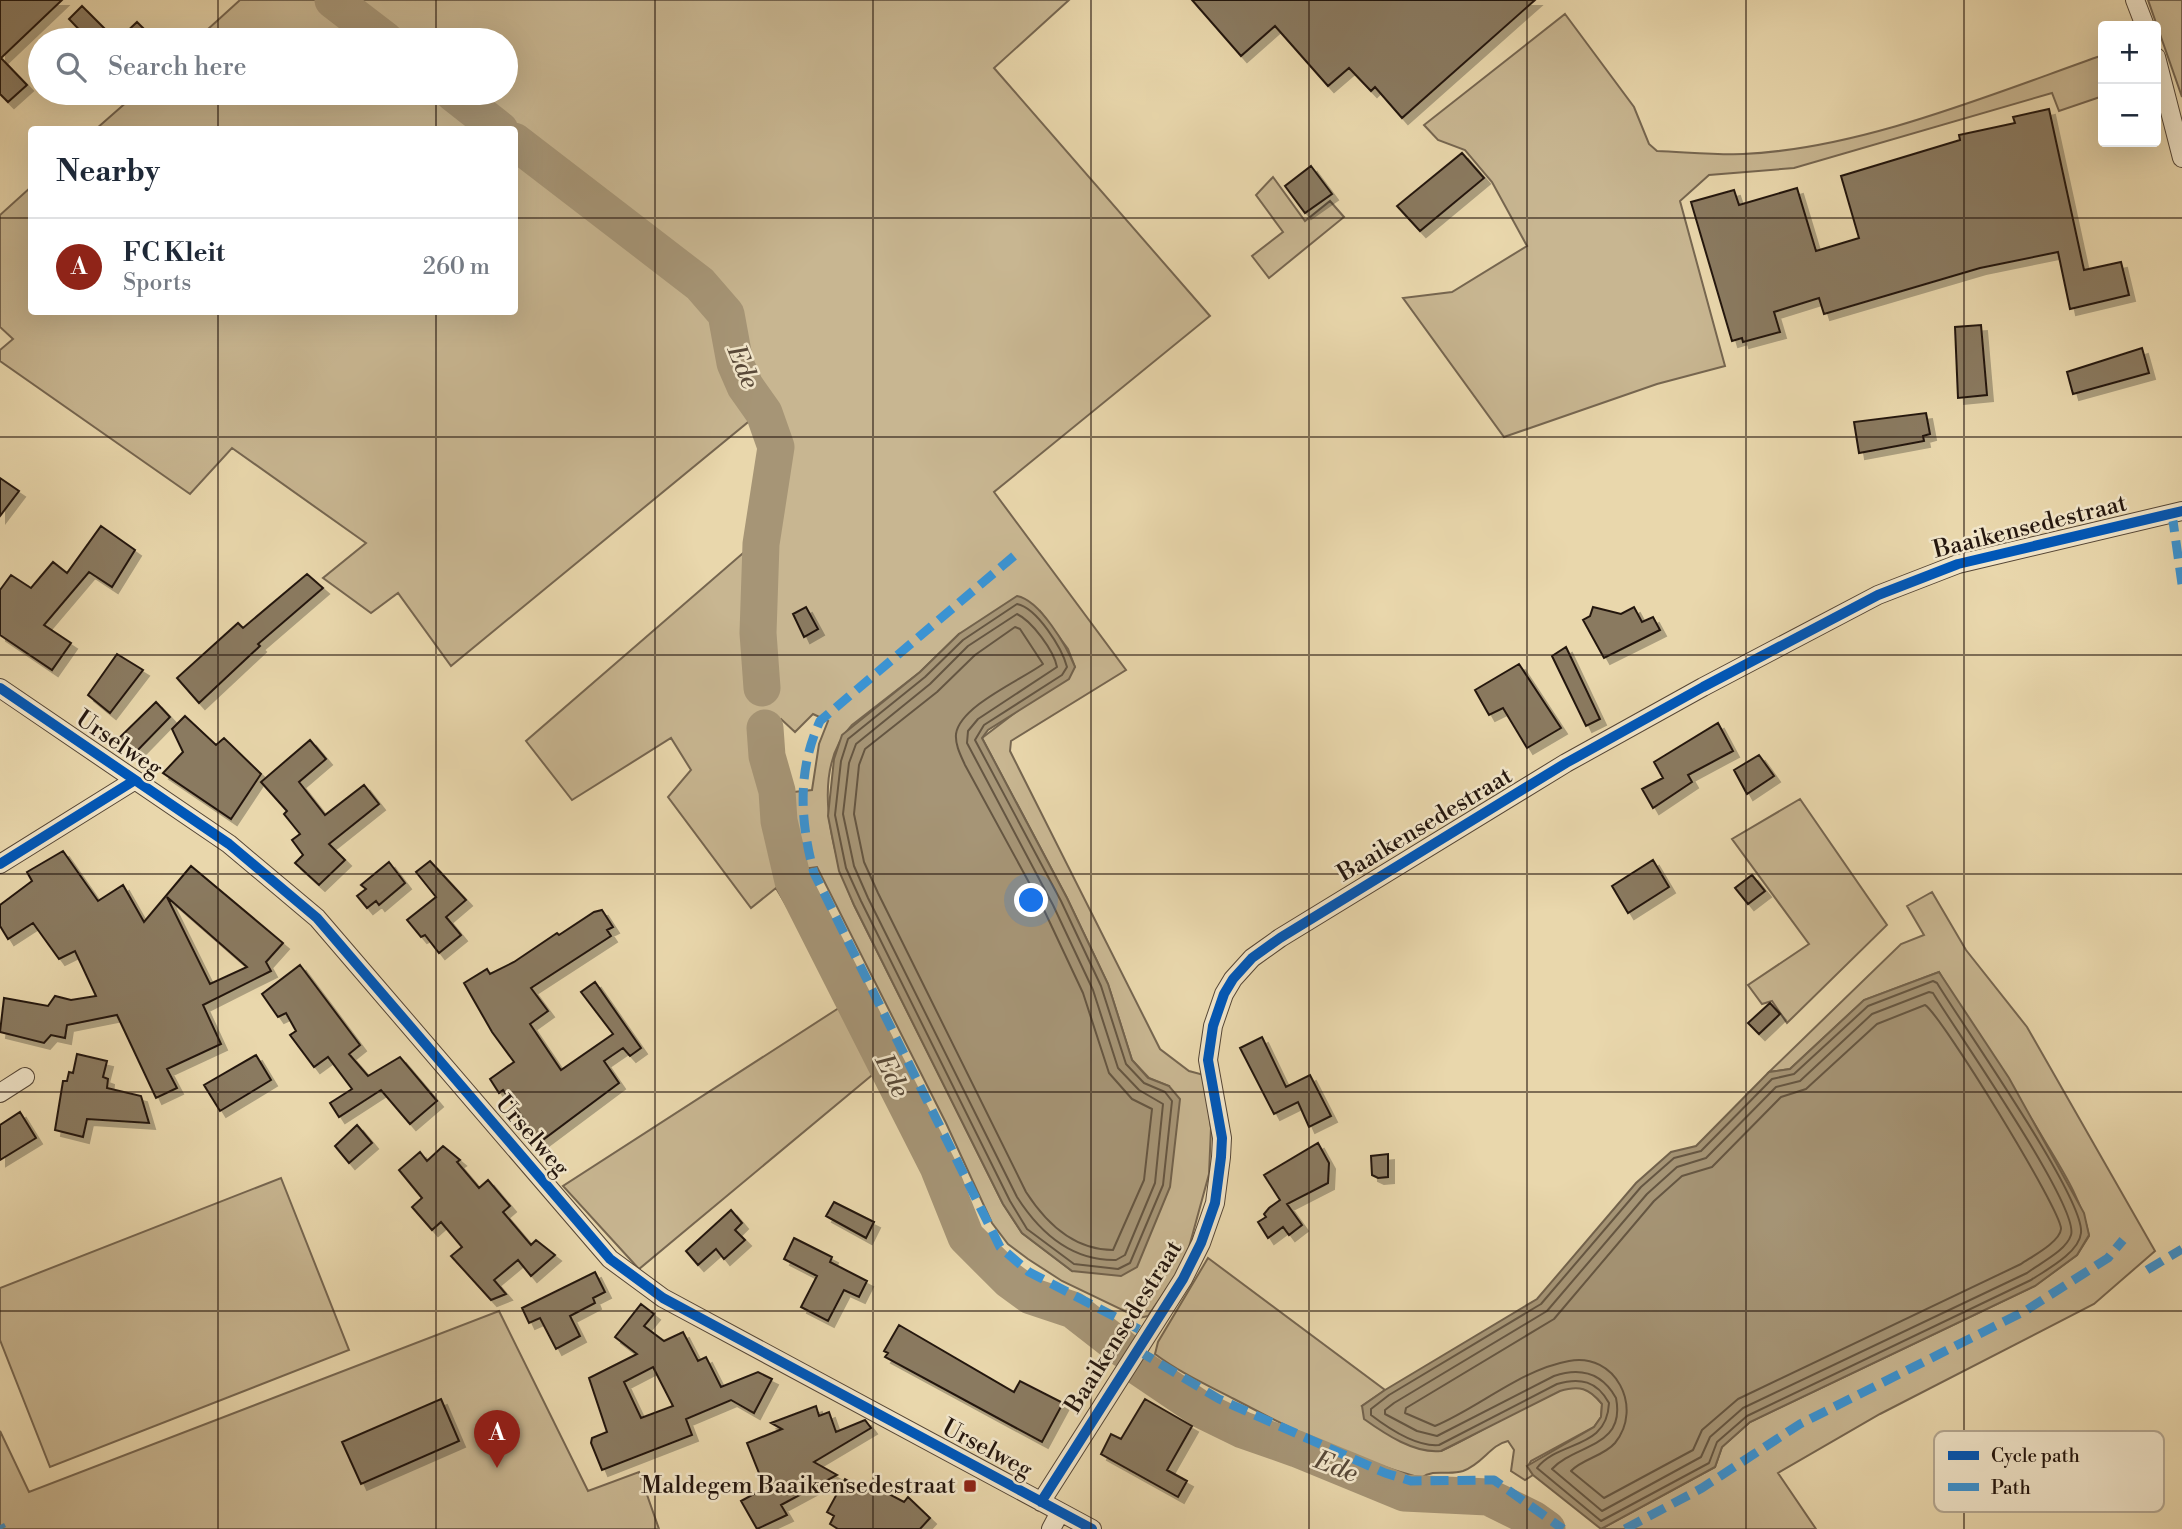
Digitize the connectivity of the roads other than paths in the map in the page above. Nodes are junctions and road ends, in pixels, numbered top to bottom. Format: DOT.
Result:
graph roads {
  1 [pos="2135,0"];
  2 [pos="2143,21"];
  3 [pos="2161,76"];
  4 [pos="2182,158"];
  5 [pos="2182,511"];
  6 [pos="0,688"];
  7 [pos="135,780"];
  8 [pos="0,864"];
  9 [pos="26,1077"];
  10 [pos="0,1093"];
  11 [pos="1041,1502"];
  12 [pos="1060,1512"];
  13 [pos="1051,1529"];
  14 [pos="1092,1529"];
  1 -- 2 [label="street"];
  3 -- 4 [label="street"];
  5 -- 11 [label="street, Baaikensedestraat"];
  6 -- 7 [label="street, Urselweg"];
  7 -- 8 [label="street"];
  7 -- 11 [label="street, Urselweg"];
  9 -- 10 [label="street"];
  11 -- 12 [label="street, Urselweg"];
  12 -- 13 [label="street"];
  12 -- 14 [label="street, Urselweg"];
}
